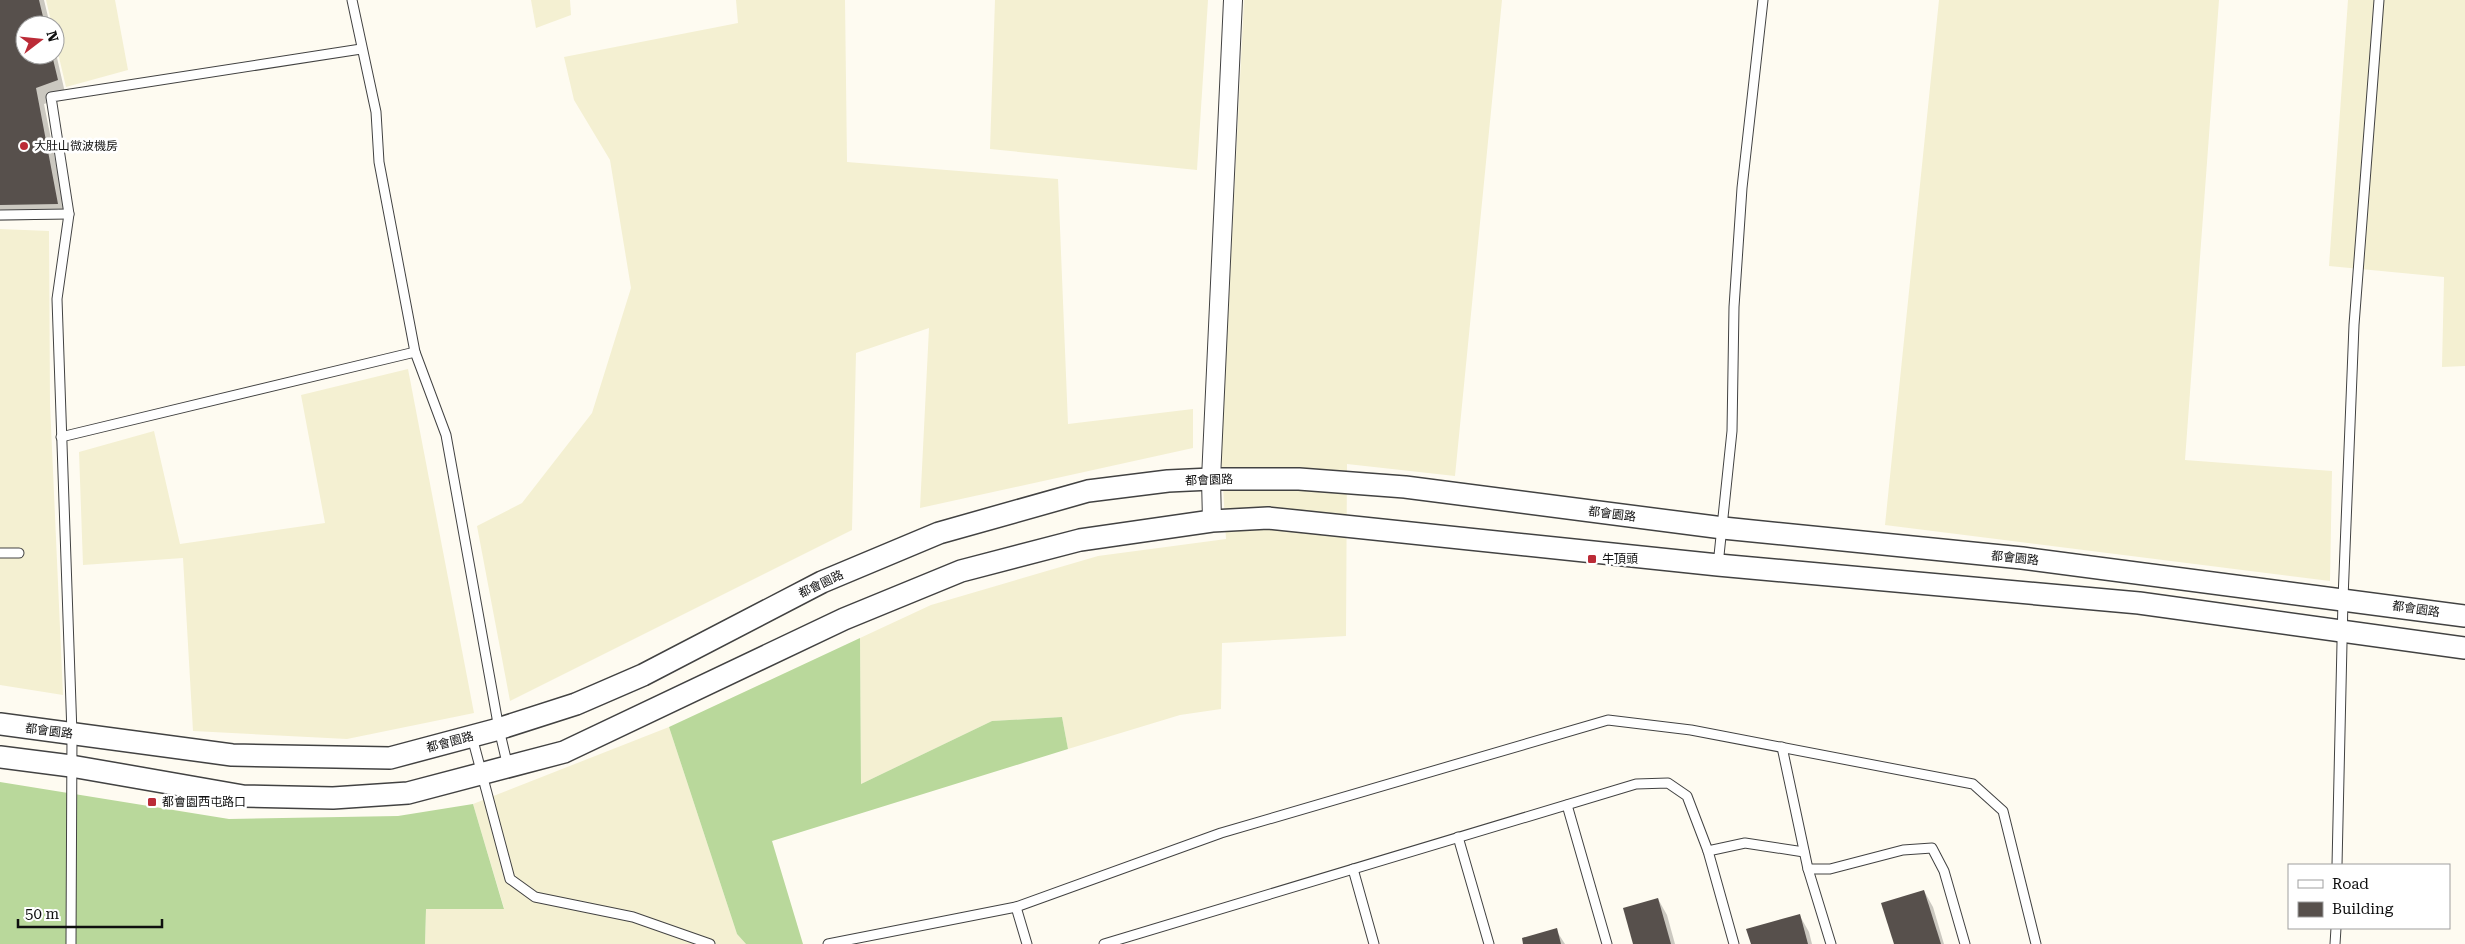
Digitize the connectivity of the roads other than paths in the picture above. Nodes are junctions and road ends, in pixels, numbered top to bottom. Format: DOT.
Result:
graph roads {
  1 [pos="352,0"];
  2 [pos="1233,0"];
  3 [pos="1763,0"];
  4 [pos="2379,0"];
  5 [pos="361,49"];
  6 [pos="69,214"];
  7 [pos="0,215"];
  8 [pos="415,352"];
  9 [pos="61,437"];
  10 [pos="1211,479"];
  11 [pos="1212,521"];
  12 [pos="1723,528"];
  13 [pos="0,553"];
  14 [pos="19,553"];
  15 [pos="1718,565"];
  16 [pos="2343,599"];
  17 [pos="2465,616"];
  18 [pos="2342,631"];
  19 [pos="2465,648"];
  20 [pos="0,724"];
  21 [pos="499,729"];
  22 [pos="72,734"];
  23 [pos="472,736"];
  24 [pos="1782,748"];
  25 [pos="0,757"];
  26 [pos="71,766"];
  27 [pos="508,767"];
  28 [pos="481,774"];
  29 [pos="1567,805"];
  30 [pos="1458,837"];
  31 [pos="1708,851"];
  32 [pos="1804,852"];
  33 [pos="2337,864"];
  34 [pos="1353,869"];
  35 [pos="1808,869"];
  36 [pos="1016,907"];
  37 [pos="2336,929"];
  38 [pos="71,944"];
  39 [pos="710,944"];
  40 [pos="828,944"];
  41 [pos="1028,944"];
  42 [pos="1107,944"];
  43 [pos="1374,944"];
  44 [pos="1489,944"];
  45 [pos="1607,944"];
  46 [pos="1734,944"];
  47 [pos="1831,944"];
  48 [pos="1965,944"];
  49 [pos="2036,944"];
  50 [pos="2335,944"];
  1 -- 5 [label="lane"];
  2 -- 10 [label="street"];
  3 -- 12 [label="lane"];
  4 -- 16 [label="lane"];
  5 -- 6 [label="lane"];
  5 -- 8 [label="lane"];
  6 -- 7 [label="lane"];
  6 -- 9 [label="lane"];
  8 -- 9 [label="lane"];
  8 -- 21 [label="lane"];
  9 -- 22 [label="lane"];
  10 -- 11 [label="street"];
  10 -- 12 [label="street, 都會園路"];
  10 -- 21 [label="street, 都會園路"];
  11 -- 15 [label="street"];
  11 -- 27 [label="street"];
  12 -- 15 [label="lane"];
  12 -- 16 [label="street, 都會園路"];
  13 -- 14 [label="lane"];
  15 -- 18 [label="street"];
  16 -- 17 [label="street, 都會園路"];
  16 -- 18 [label="lane"];
  18 -- 19 [label="street"];
  18 -- 33 [label="lane"];
  20 -- 22 [label="street, 都會園路"];
  21 -- 23 [label="street, 都會園路"];
  21 -- 27 [label="lane"];
  22 -- 23 [label="street, 都會園路"];
  22 -- 26 [label="lane"];
  23 -- 28 [label="lane"];
  24 -- 32 [label="lane"];
  24 -- 36 [label="lane"];
  24 -- 49 [label="lane"];
  25 -- 26 [label="street"];
  26 -- 28 [label="street"];
  26 -- 38 [label="lane"];
  27 -- 28 [label="street"];
  28 -- 39 [label="lane"];
  29 -- 30 [label="lane"];
  29 -- 31 [label="lane"];
  29 -- 45 [label="lane"];
  30 -- 34 [label="lane"];
  30 -- 44 [label="lane"];
  31 -- 32 [label="lane"];
  31 -- 46 [label="lane"];
  32 -- 35 [label="lane"];
  34 -- 42 [label="lane"];
  34 -- 43 [label="lane"];
  35 -- 47 [label="lane"];
  35 -- 48 [label="lane"];
  36 -- 40 [label="lane"];
  36 -- 41 [label="lane"];
  37 -- 50 [label="lane"];
}
